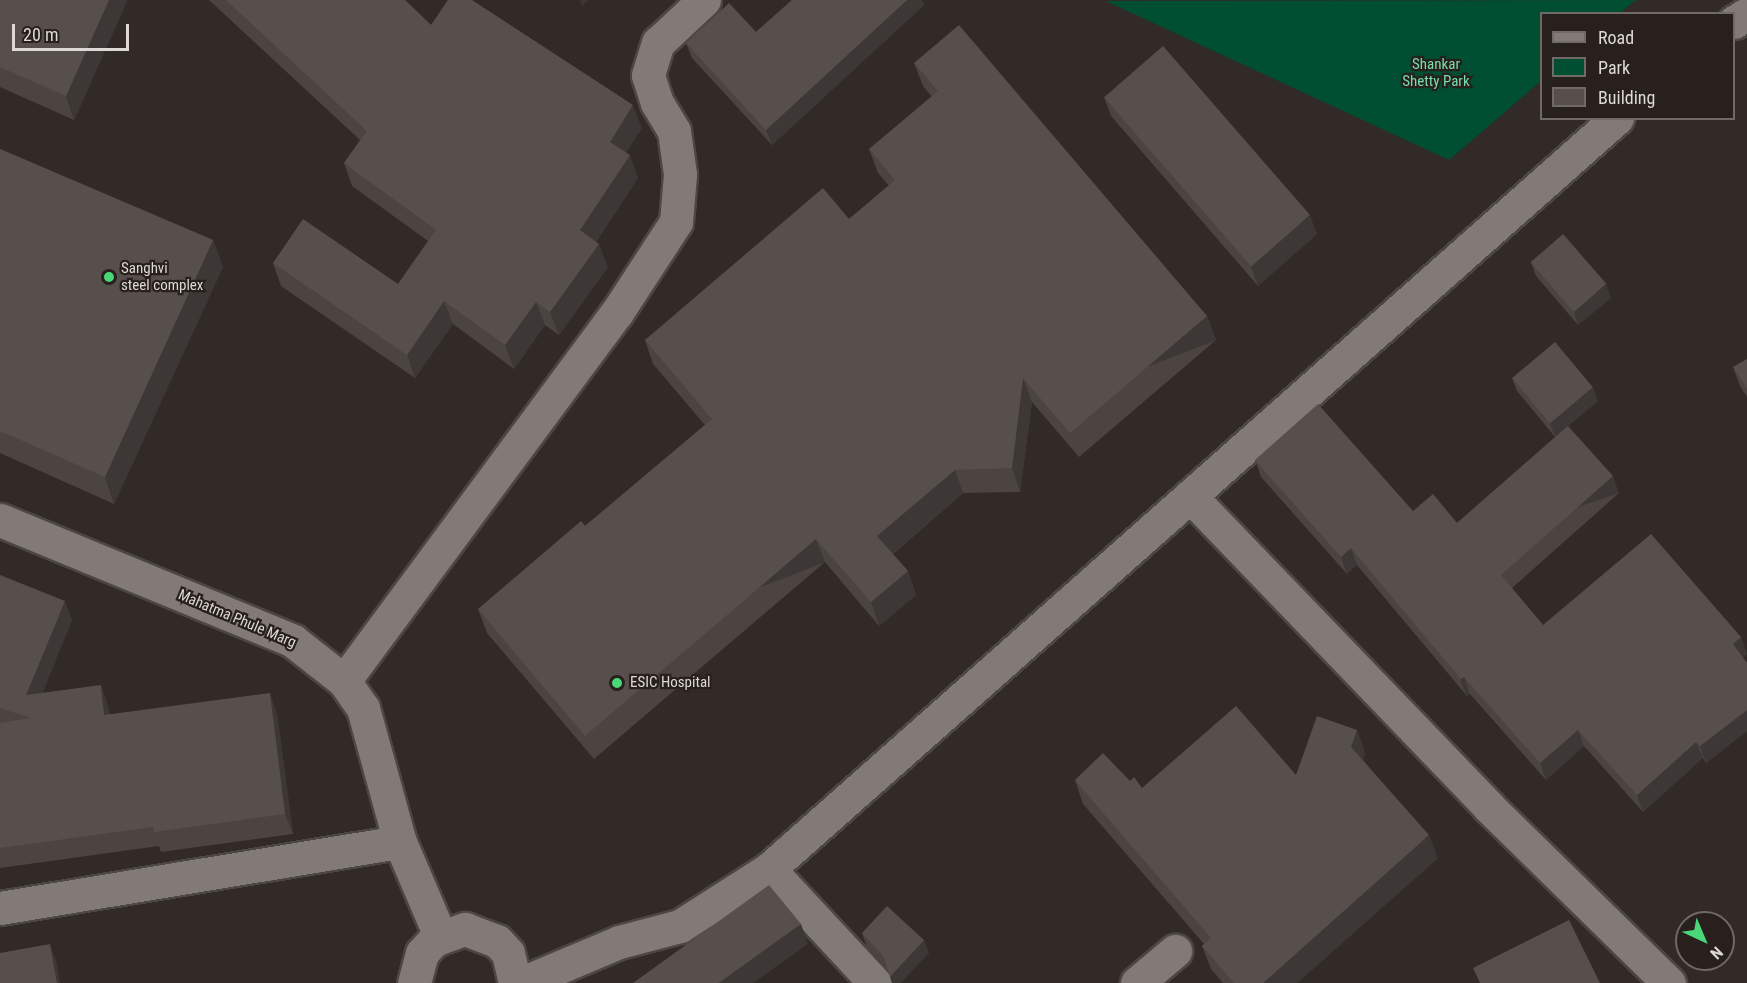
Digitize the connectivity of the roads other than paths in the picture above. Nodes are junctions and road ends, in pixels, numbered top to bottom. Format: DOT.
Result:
graph roads {
  1 [pos="704,0"];
  2 [pos="1615,120"];
  3 [pos="1191,498"];
  4 [pos="0,520"];
  5 [pos="344,681"];
  6 [pos="400,842"];
  7 [pos="769,869"];
  8 [pos="0,908"];
  9 [pos="440,936"];
  10 [pos="1175,951"];
  11 [pos="581,972"];
  12 [pos="414,983"];
  13 [pos="515,983"];
  14 [pos="522,983"];
  15 [pos="876,983"];
  16 [pos="1137,983"];
  17 [pos="1669,983"];
  1 -- 5 [label="street"];
  2 -- 3 [label="street"];
  3 -- 7 [label="street"];
  3 -- 17 [label="street"];
  4 -- 5 [label="street, Mahatma Phule Marg"];
  5 -- 6 [label="street, Mahatma Phule Marg"];
  6 -- 8 [label="street"];
  6 -- 9 [label="street, Mahatma Phule Marg"];
  7 -- 11 [label="street"];
  7 -- 15 [label="street"];
  9 -- 12 [label="street"];
  9 -- 13 [label="street"];
  10 -- 16 [label="street"];
  11 -- 14 [label="street"];
}
